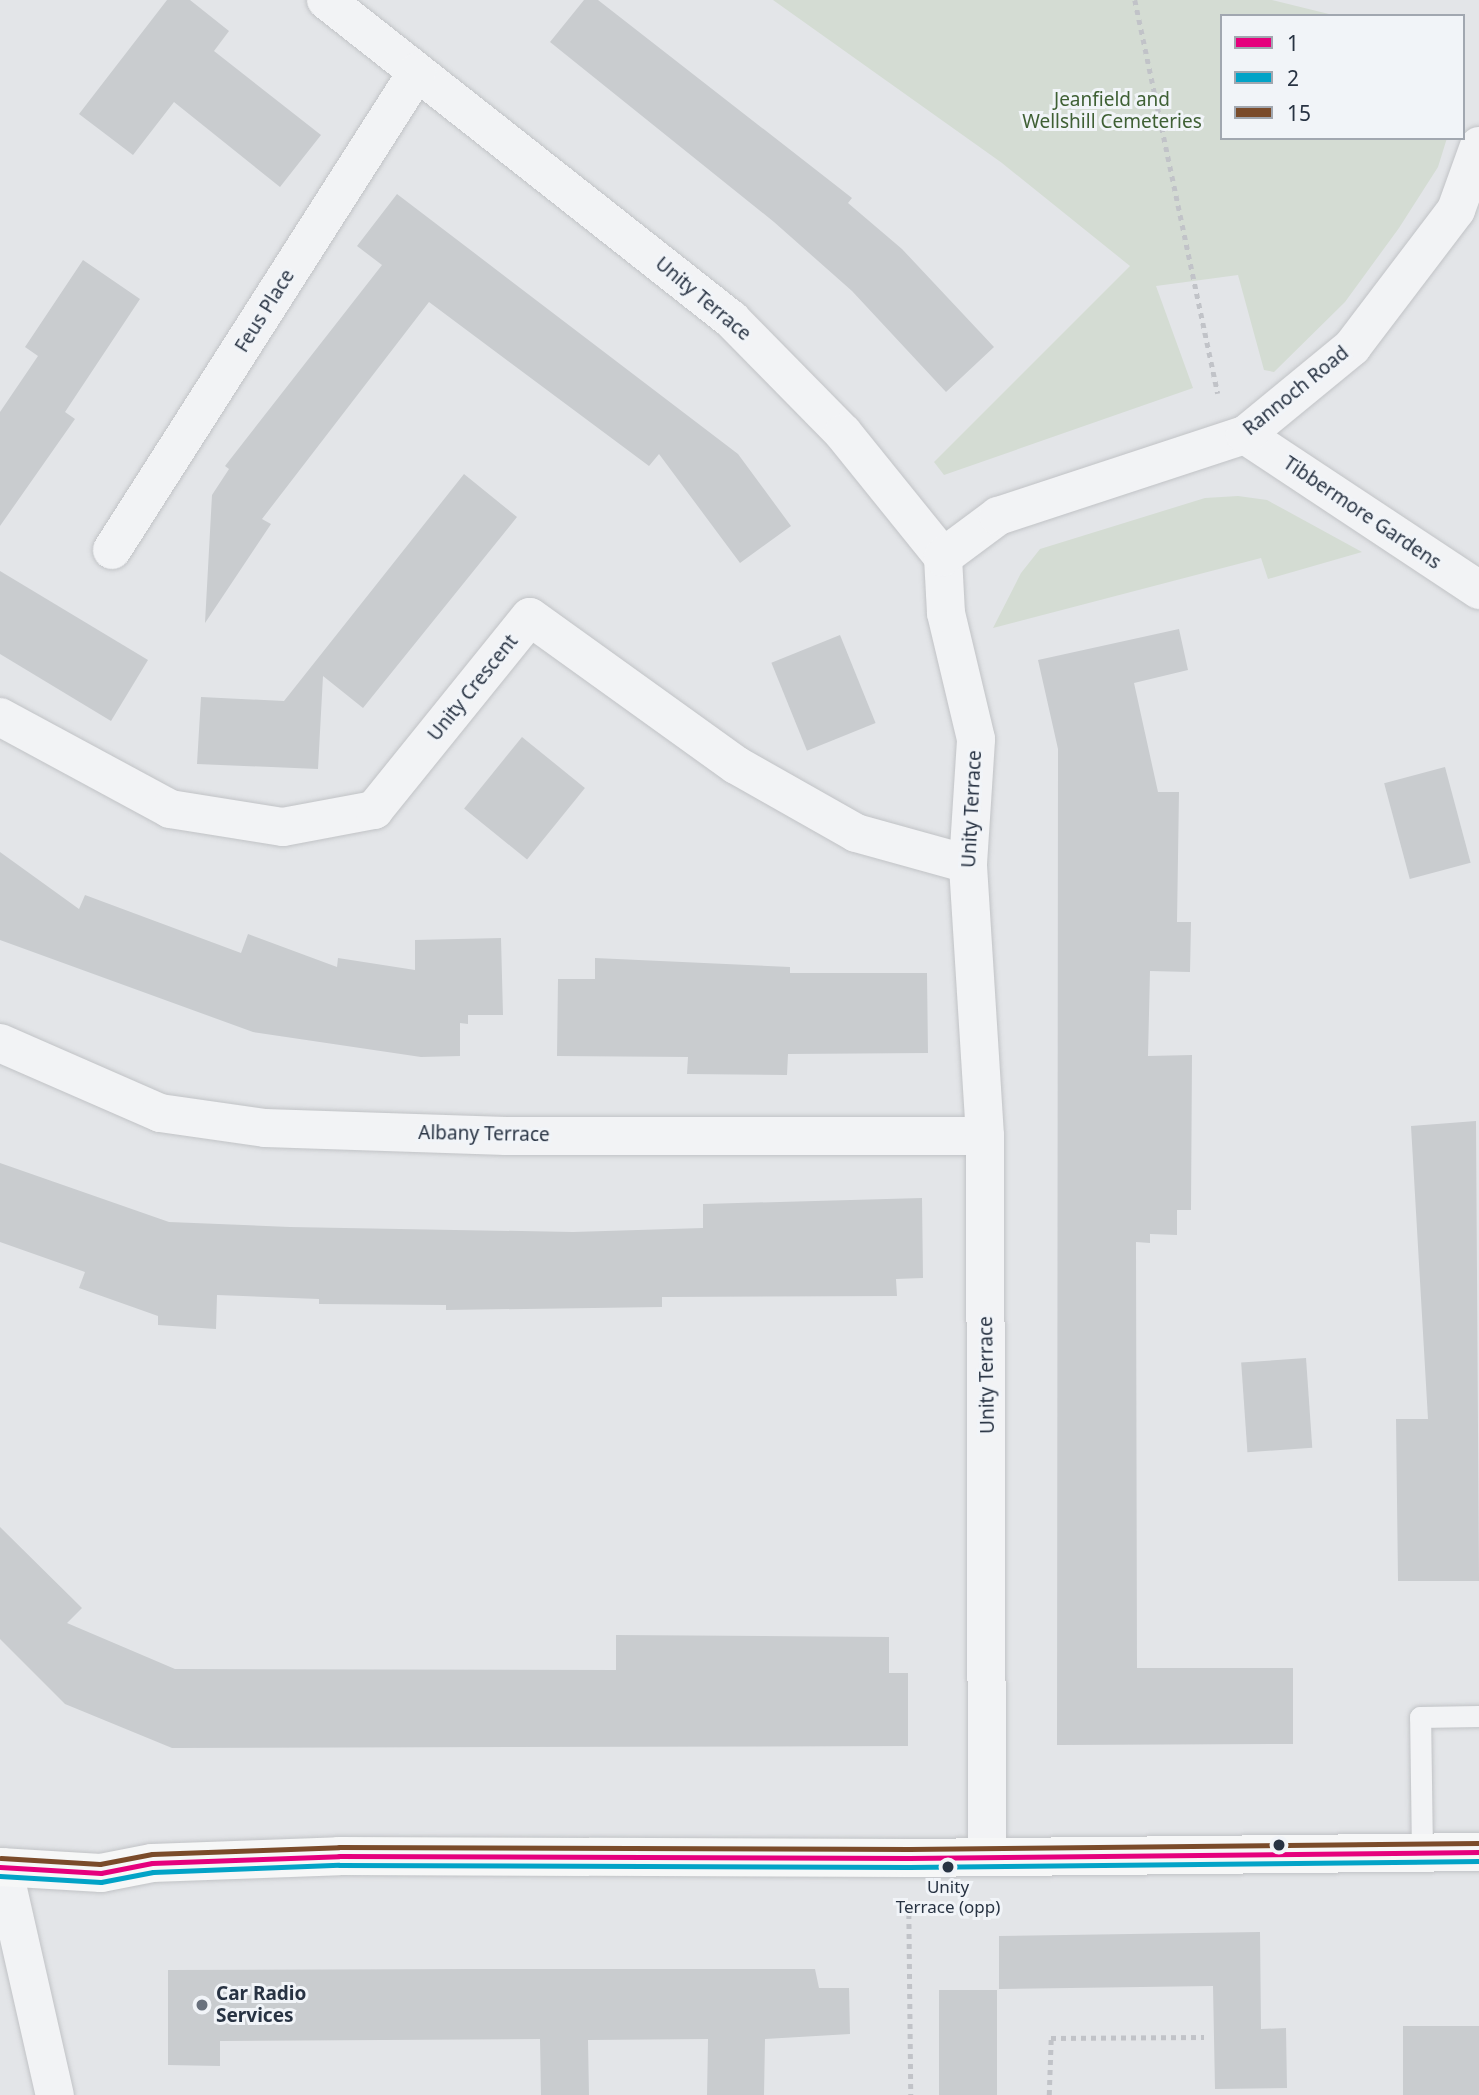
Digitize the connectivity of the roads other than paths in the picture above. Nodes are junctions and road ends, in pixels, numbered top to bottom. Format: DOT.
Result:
graph roads {
  1 [pos="326,0"];
  2 [pos="417,72"];
  3 [pos="1479,146"];
  4 [pos="1236,437"];
  5 [pos="112,550"];
  6 [pos="943,556"];
  7 [pos="1479,590"];
  8 [pos="0,717"];
  9 [pos="968,864"];
  10 [pos="0,1043"];
  11 [pos="985,1136"];
  12 [pos="1479,1716"];
  13 [pos="1479,1852"];
  14 [pos="1422,1853"];
  15 [pos="987,1857"];
  16 [pos="1,1865"];
  17 [pos="55,2095"];
  1 -- 2 [label="street, Unity Terrace"];
  2 -- 5 [label="street, Feus Place"];
  2 -- 6 [label="street, Unity Terrace"];
  3 -- 4 [label="street, Rannoch Road"];
  4 -- 6 [label="street, Rannoch Road"];
  4 -- 7 [label="street, Tibbermore Gardens"];
  6 -- 9 [label="street, Unity Terrace"];
  8 -- 9 [label="street, Unity Crescent"];
  9 -- 11 [label="street, Unity Terrace"];
  10 -- 11 [label="street, Albany Terrace"];
  11 -- 15 [label="street, Unity Terrace"];
  12 -- 14 [label="lane"];
  13 -- 14 [label="main road"];
  14 -- 15 [label="main road"];
  15 -- 16 [label="main road"];
  16 -- 17 [label="street"];
}
